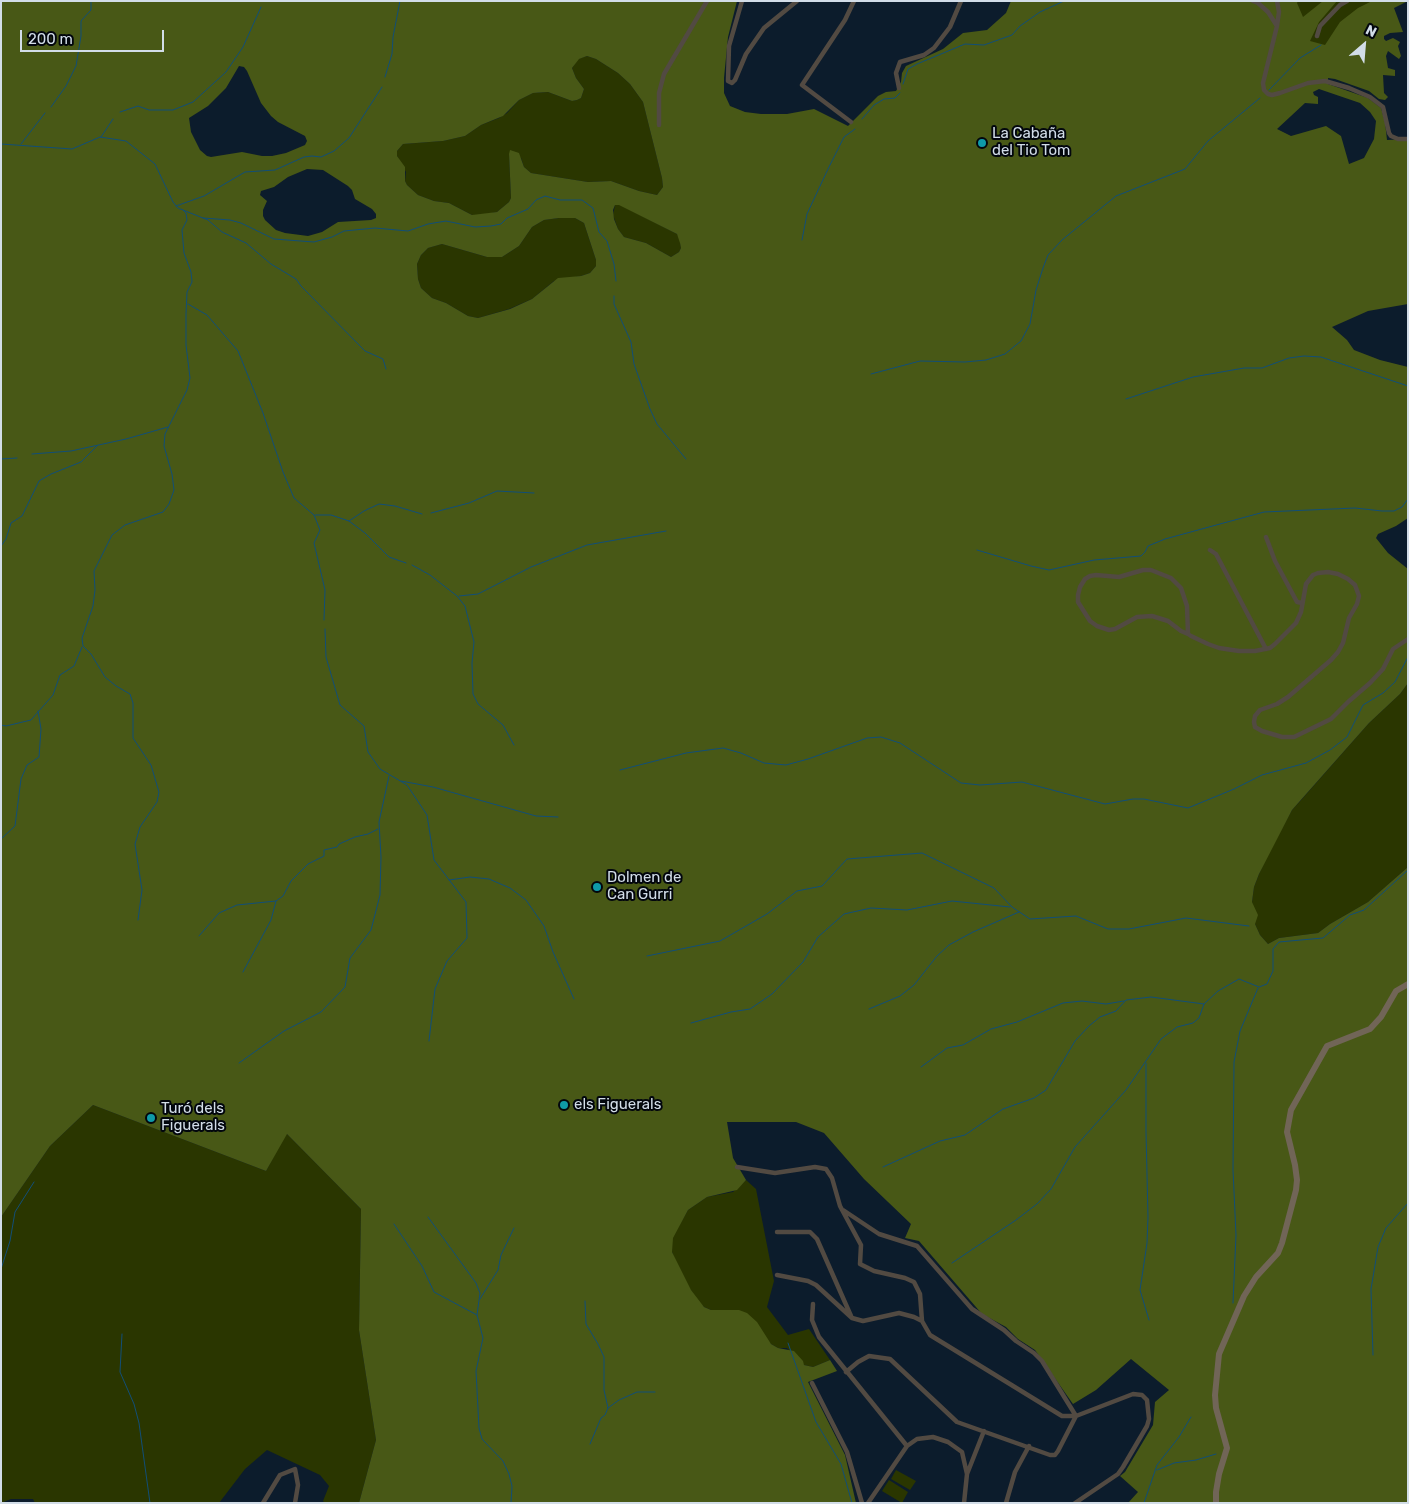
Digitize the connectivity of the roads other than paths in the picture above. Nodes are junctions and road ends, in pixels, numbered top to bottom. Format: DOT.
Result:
graph roads {
  1 [pos="707,1"];
  2 [pos="742,1"];
  3 [pos="797,1"];
  4 [pos="854,1"];
  5 [pos="961,1"];
  6 [pos="1253,1"];
  7 [pos="1277,1"];
  8 [pos="1347,1"];
  9 [pos="1276,26"];
  10 [pos="1317,36"];
  11 [pos="899,88"];
  12 [pos="851,122"];
  13 [pos="659,125"];
  14 [pos="1408,139"];
  15 [pos="1266,537"];
  16 [pos="1210,550"];
  17 [pos="1302,603"];
  18 [pos="1188,634"];
  19 [pos="1408,639"];
  20 [pos="1266,649"];
  21 [pos="1408,984"];
  22 [pos="737,1167"];
  23 [pos="843,1210"];
  24 [pos="778,1232"];
  25 [pos="777,1275"];
  26 [pos="813,1304"];
  27 [pos="852,1318"];
  28 [pos="922,1321"];
  29 [pos="846,1372"];
  30 [pos="812,1383"];
  31 [pos="1076,1416"];
  32 [pos="984,1431"];
  33 [pos="907,1446"];
  34 [pos="1028,1446"];
  35 [pos="967,1474"];
  36 [pos="264,1503"];
  37 [pos="296,1503"];
  38 [pos="862,1503"];
  39 [pos="868,1503"];
  40 [pos="964,1503"];
  41 [pos="1006,1503"];
  42 [pos="1075,1503"];
  43 [pos="1216,1503"];
  1 -- 13 [label="street"];
  2 -- 3 [label="street"];
  4 -- 12 [label="street"];
  5 -- 11 [label="street"];
  6 -- 9 [label="street"];
  7 -- 9 [label="street"];
  8 -- 10 [label="street"];
  9 -- 14 [label="street"];
  15 -- 17 [label="street"];
  16 -- 20 [label="street"];
  17 -- 19 [label="street"];
  17 -- 20 [label="street"];
  18 -- 18 [label="street"];
  18 -- 20 [label="street"];
  21 -- 43 [label="main road"];
  22 -- 23 [label="street"];
  23 -- 28 [label="street"];
  23 -- 31 [label="street"];
  24 -- 27 [label="street"];
  25 -- 27 [label="street"];
  26 -- 29 [label="street"];
  27 -- 28 [label="street"];
  28 -- 31 [label="street"];
  29 -- 32 [label="street"];
  29 -- 33 [label="street"];
  30 -- 38 [label="street"];
  31 -- 34 [label="street"];
  31 -- 42 [label="street"];
  32 -- 34 [label="street"];
  32 -- 35 [label="street"];
  33 -- 35 [label="street"];
  33 -- 39 [label="street"];
  34 -- 41 [label="street"];
  35 -- 40 [label="street"];
  36 -- 37 [label="street"];
}
